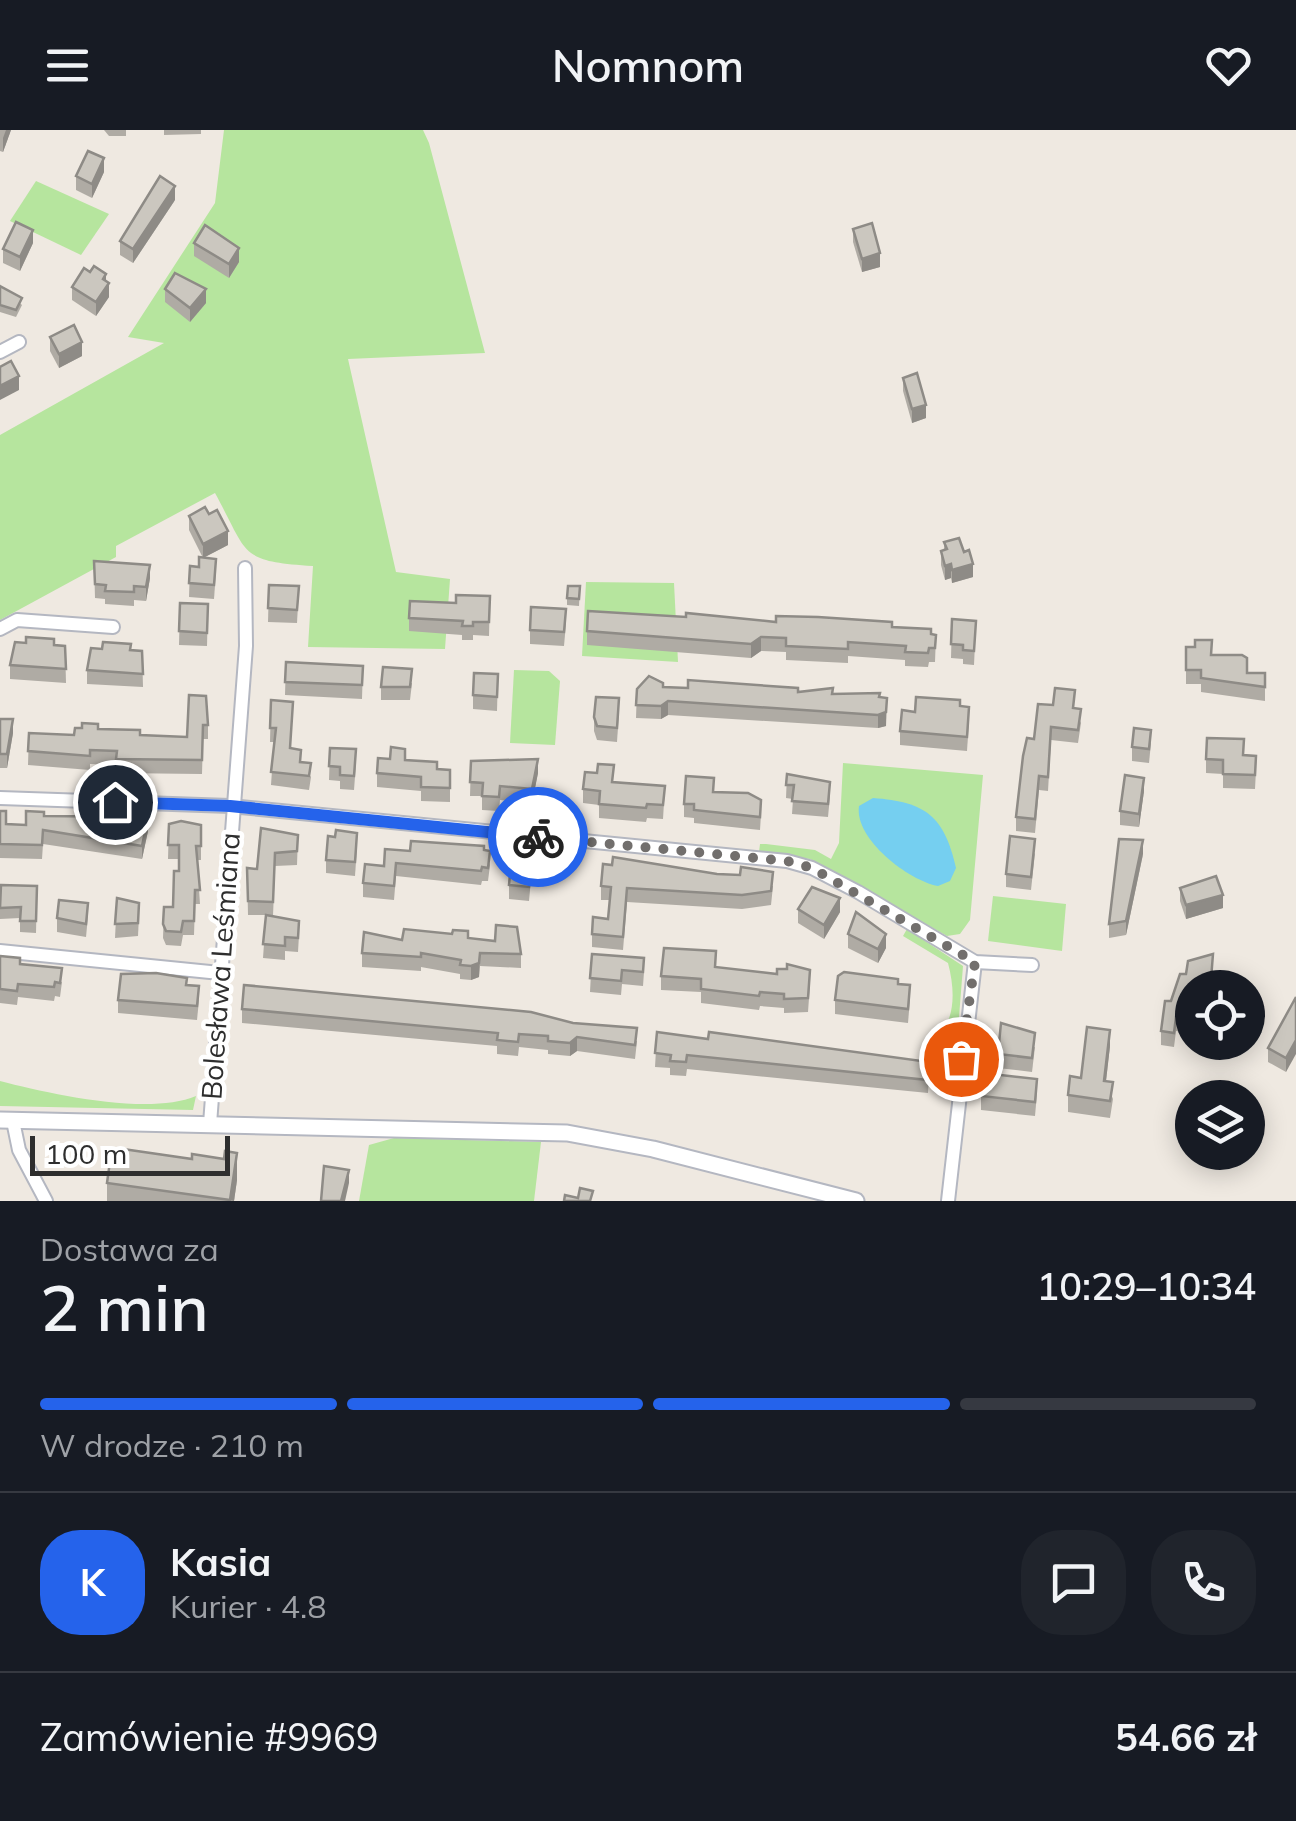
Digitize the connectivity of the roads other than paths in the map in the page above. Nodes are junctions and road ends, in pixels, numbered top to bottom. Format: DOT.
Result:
graph roads {
  1 [pos="18,342"];
  2 [pos="0,352"];
  3 [pos="245,568"];
  4 [pos="113,627"];
  5 [pos="0,629"];
  6 [pos="0,798"];
  7 [pos="230,806"];
  8 [pos="0,951"];
  9 [pos="975,962"];
  10 [pos="1032,966"];
  11 [pos="220,973"];
  12 [pos="7,1120"];
  13 [pos="210,1124"];
  14 [pos="46,1201"];
  15 [pos="856,1201"];
  16 [pos="948,1201"];
  1 -- 2 [label="street"];
  3 -- 7 [label="street, Bolesława Leśmiana"];
  4 -- 5 [label="street"];
  6 -- 7 [label="street"];
  7 -- 9 [label="street"];
  7 -- 11 [label="street, Bolesława Leśmiana"];
  8 -- 11 [label="street"];
  9 -- 10 [label="street"];
  9 -- 16 [label="street"];
  11 -- 13 [label="street, Bolesława Leśmiana"];
  12 -- 13 [label="street"];
  12 -- 14 [label="street"];
  13 -- 15 [label="street"];
}
